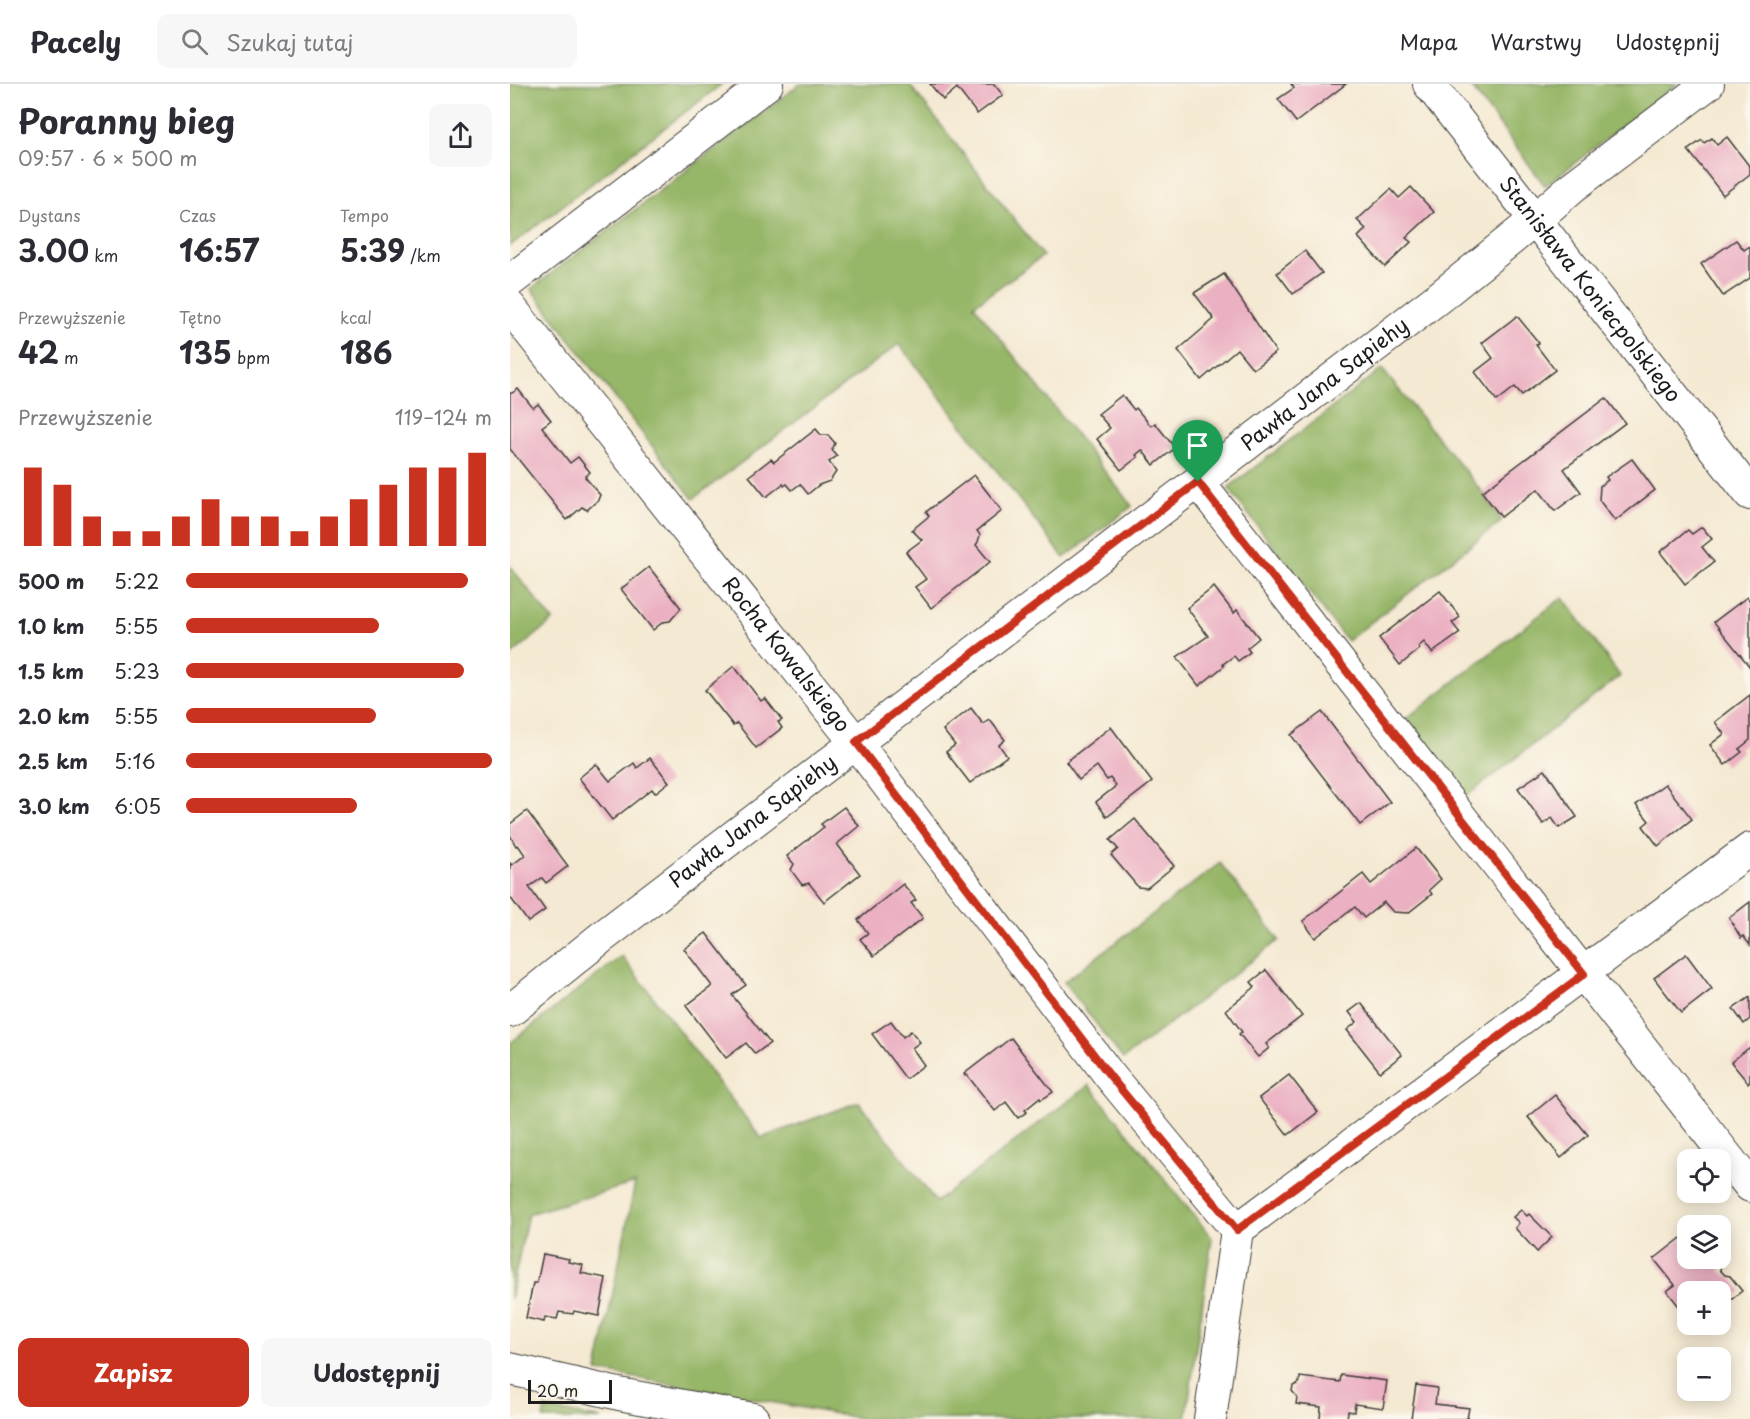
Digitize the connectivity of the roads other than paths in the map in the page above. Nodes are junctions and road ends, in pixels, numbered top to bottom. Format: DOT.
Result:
graph roads {
  1 [pos="767,84"];
  2 [pos="1429,84"];
  3 [pos="1708,84"];
  4 [pos="1535,220"];
  5 [pos="510,281"];
  6 [pos="510,307"];
  7 [pos="1198,482"];
  8 [pos="1750,494"];
  9 [pos="856,742"];
  10 [pos="1750,849"];
  11 [pos="1584,974"];
  12 [pos="510,1011"];
  13 [pos="1750,1186"];
  14 [pos="1237,1230"];
  15 [pos="510,1370"];
  16 [pos="753,1419"];
  17 [pos="1210,1419"];
  1 -- 5 [label="street"];
  2 -- 4 [label="street, Stanisława Koniecpolskiego"];
  3 -- 4 [label="street, Pawła Jana Sapiehy"];
  4 -- 7 [label="street, Pawła Jana Sapiehy"];
  4 -- 8 [label="street, Stanisława Koniecpolskiego"];
  6 -- 9 [label="street, Rocha Kowalskiego"];
  7 -- 9 [label="street, Pawła Jana Sapiehy"];
  7 -- 11 [label="street"];
  9 -- 12 [label="street, Pawła Jana Sapiehy"];
  9 -- 14 [label="street, Rocha Kowalskiego"];
  10 -- 11 [label="street"];
  11 -- 13 [label="street"];
  11 -- 14 [label="street"];
  14 -- 17 [label="street"];
  15 -- 16 [label="street"];
}
